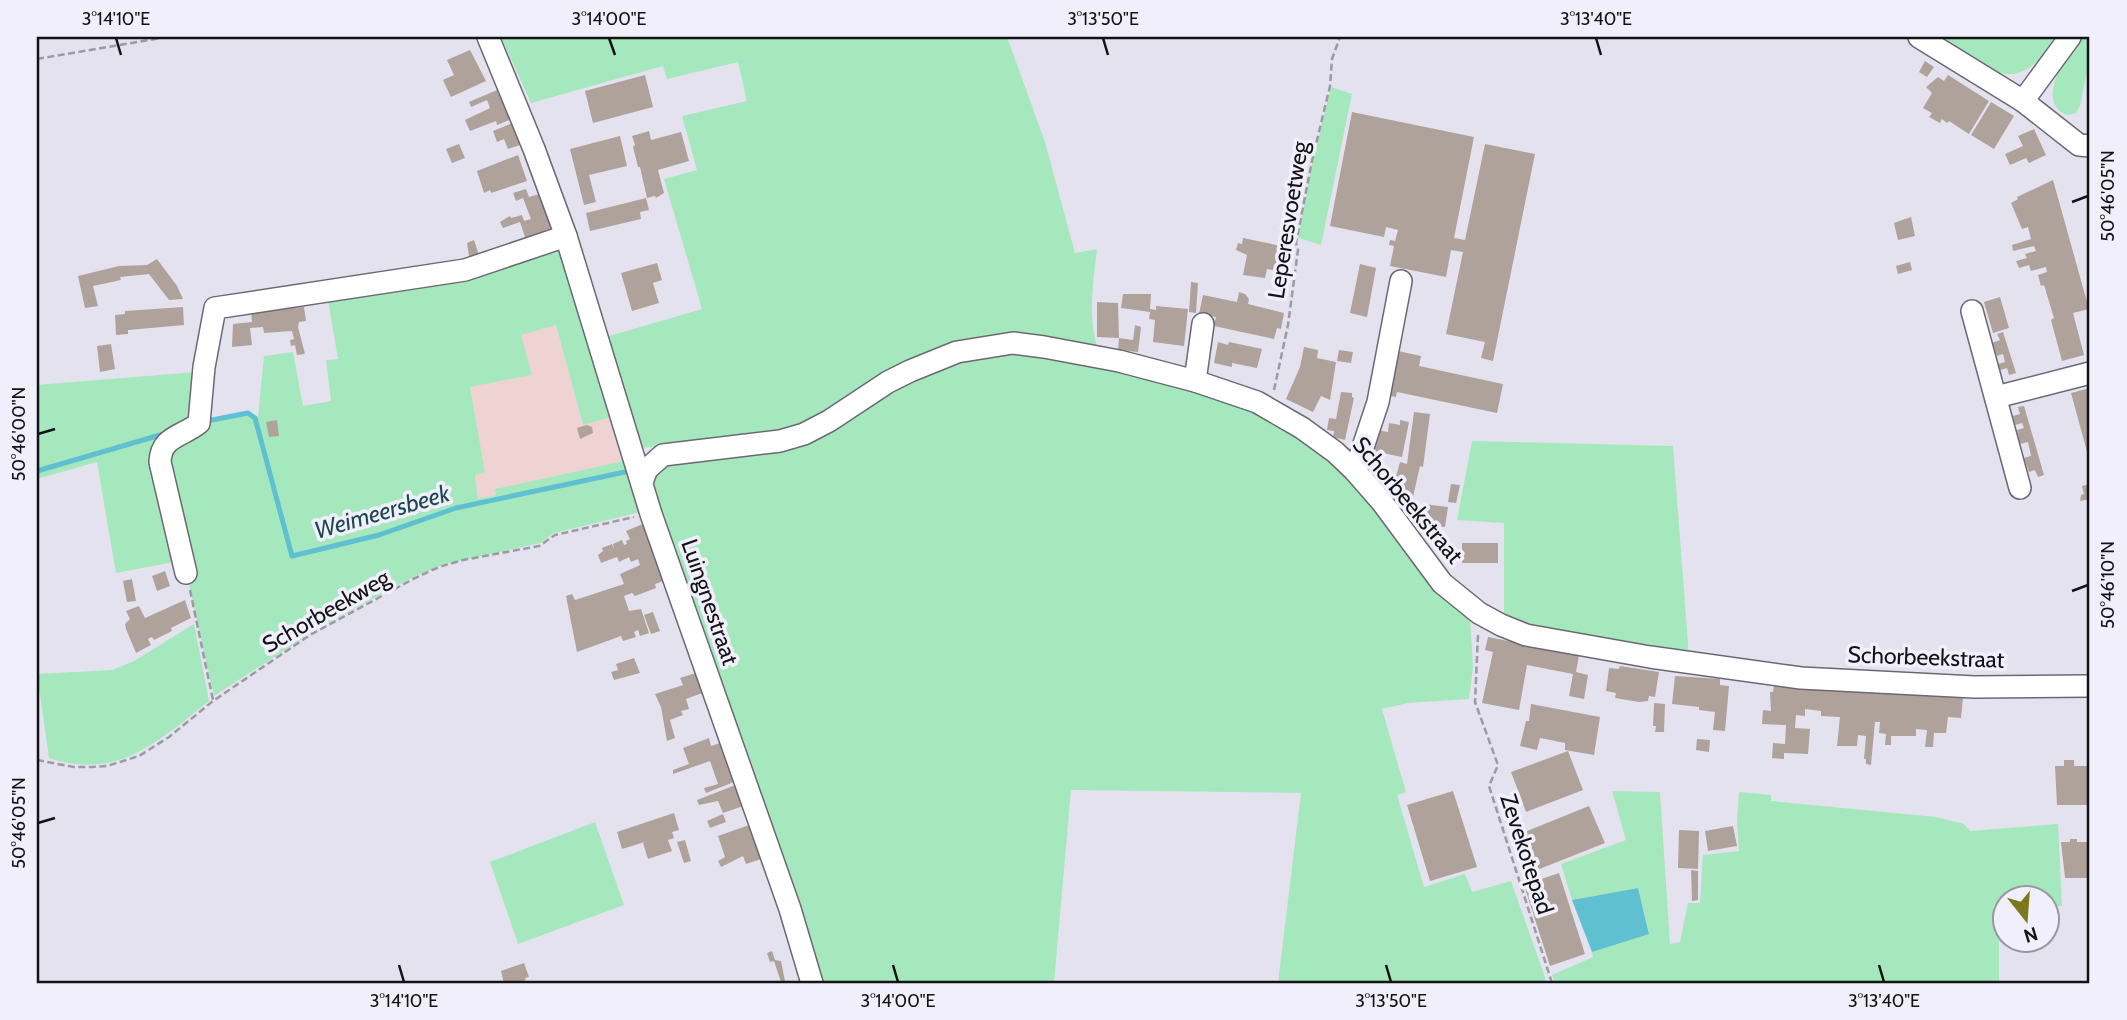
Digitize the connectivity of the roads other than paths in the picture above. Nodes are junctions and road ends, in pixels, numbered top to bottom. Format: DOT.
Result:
graph roads {
  1 [pos="488,37"];
  2 [pos="1919,37"];
  3 [pos="2070,37"];
  4 [pos="2023,101"];
  5 [pos="2090,146"];
  6 [pos="566,236"];
  7 [pos="1401,281"];
  8 [pos="1972,311"];
  9 [pos="1203,324"];
  10 [pos="2090,373"];
  11 [pos="1195,381"];
  12 [pos="1996,397"];
  13 [pos="1355,471"];
  14 [pos="642,482"];
  15 [pos="2020,488"];
  16 [pos="186,573"];
  17 [pos="2090,686"];
  18 [pos="812,983"];
  1 -- 6 [label="street, Luingnestraat"];
  2 -- 4 [label="street"];
  3 -- 4 [label="street"];
  4 -- 5 [label="street"];
  6 -- 14 [label="street, Luingnestraat"];
  6 -- 16 [label="street"];
  7 -- 13 [label="street"];
  8 -- 12 [label="street"];
  9 -- 11 [label="street"];
  10 -- 12 [label="street"];
  11 -- 13 [label="street, Schorbeekstraat"];
  11 -- 14 [label="street, Schorbeekstraat"];
  12 -- 15 [label="street"];
  13 -- 17 [label="street, Schorbeekstraat"];
  14 -- 18 [label="street, Luingnestraat"];
}
